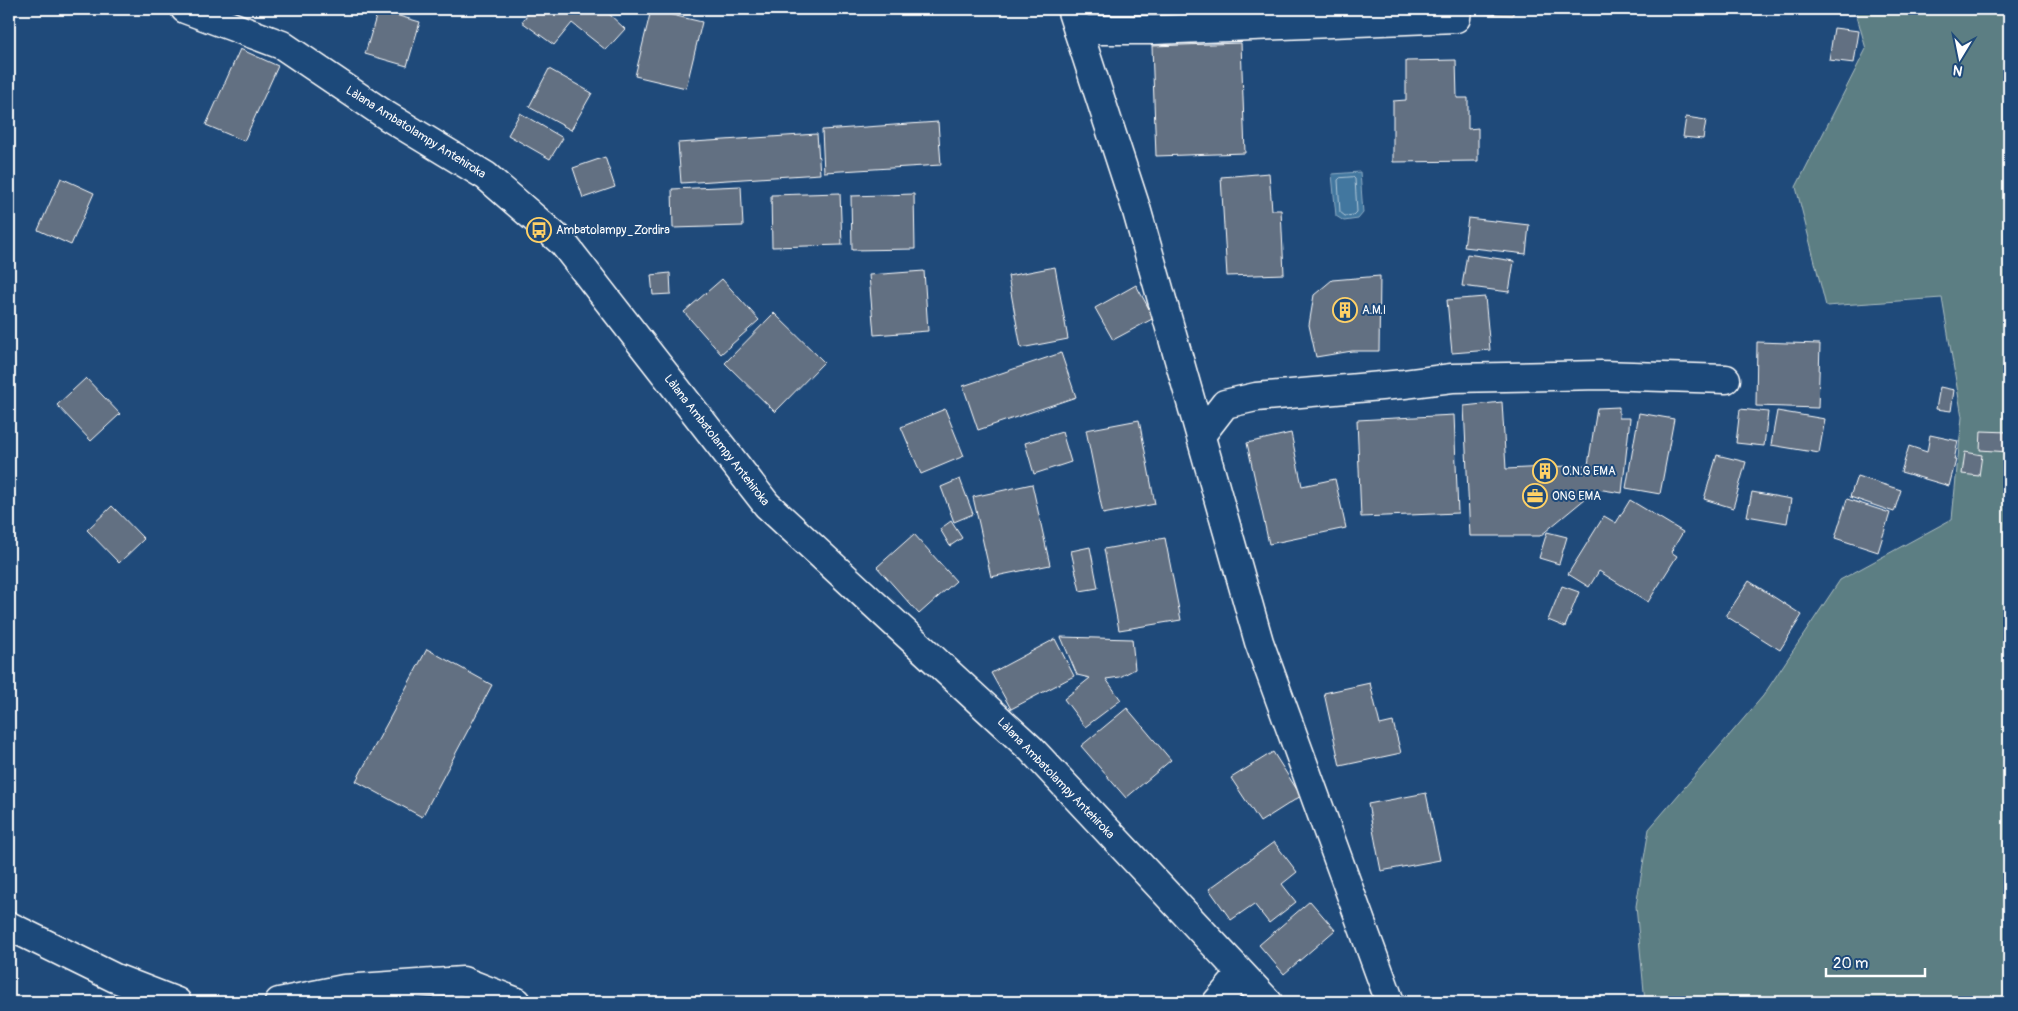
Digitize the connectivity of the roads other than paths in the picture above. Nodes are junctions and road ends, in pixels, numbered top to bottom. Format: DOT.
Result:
graph roads {
  1 [pos="185,9"];
  2 [pos="1457,9"];
  3 [pos="1075,19"];
  4 [pos="1726,379"];
  5 [pos="1201,435"];
  6 [pos="9,926"];
  7 [pos="1241,974"];
  8 [pos="177,1002"];
  9 [pos="278,1002"];
  10 [pos="517,1002"];
  11 [pos="1218,1002"];
  12 [pos="1268,1002"];
  13 [pos="1390,1002"];
  1 -- 7 [label="street, Làlana Ambatolampy Antehiroka"];
  2 -- 3 [label="street"];
  3 -- 5 [label="street"];
  4 -- 5 [label="street"];
  5 -- 13 [label="street"];
  6 -- 8 [label="street"];
  7 -- 11 [label="street"];
  7 -- 12 [label="street, Làlana Ambatolampy Antehiroka"];
  9 -- 10 [label="street"];
}
